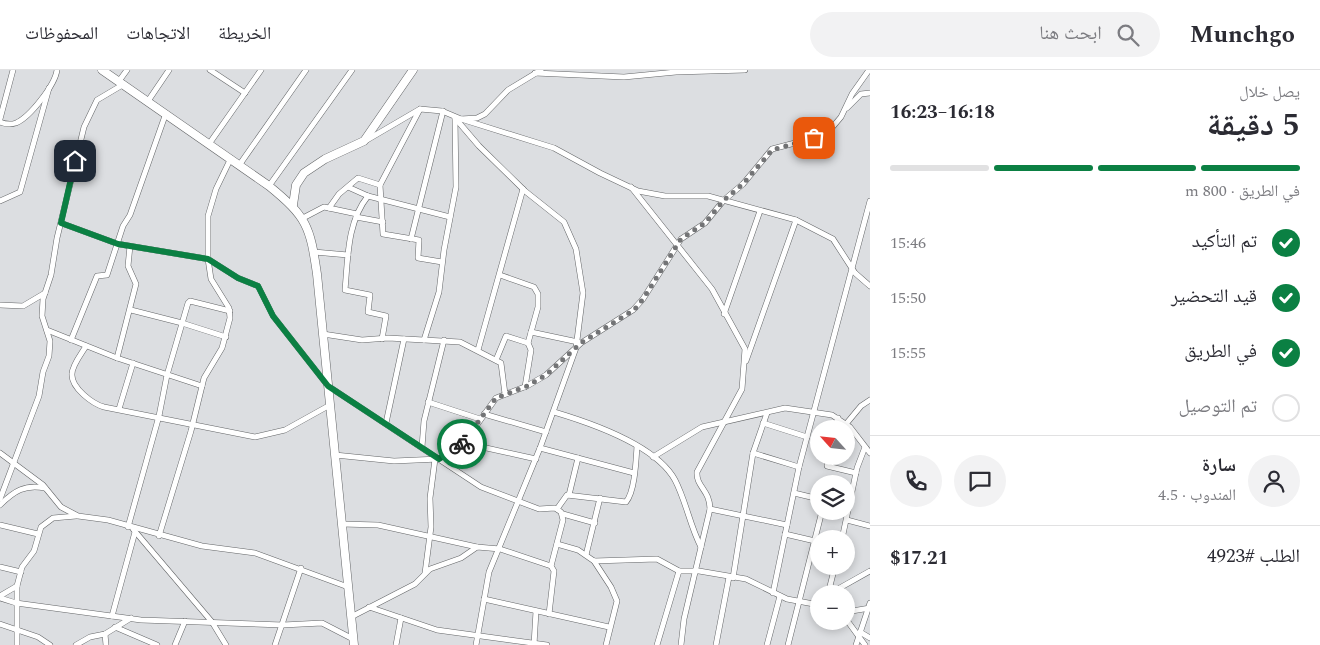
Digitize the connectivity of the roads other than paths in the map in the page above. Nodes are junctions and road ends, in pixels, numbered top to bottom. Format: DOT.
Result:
graph roads {
  1 [pos="13,70"];
  2 [pos="57,70"];
  3 [pos="102,70"];
  4 [pos="127,70"];
  5 [pos="169,70"];
  6 [pos="260,70"];
  7 [pos="306,70"];
  8 [pos="352,70"];
  9 [pos="413,70"];
  10 [pos="541,70"];
  11 [pos="745,70"];
  12 [pos="869,70"];
  13 [pos="214,71"];
  14 [pos="535,74"];
  15 [pos="122,83"];
  16 [pos="49,88"];
  17 [pos="245,93"];
  18 [pos="870,93"];
  19 [pos="148,101"];
  20 [pos="420,109"];
  21 [pos="443,111"];
  22 [pos="844,112"];
  23 [pos="166,113"];
  24 [pos="455,117"];
  25 [pos="462,119"];
  26 [pos="0,120"];
  27 [pos="364,141"];
  28 [pos="210,144"];
  29 [pos="231,158"];
  30 [pos="240,164"];
  31 [pos="380,185"];
  32 [pos="270,186"];
  33 [pos="348,187"];
  34 [pos="631,187"];
  35 [pos="523,189"];
  36 [pos="368,196"];
  37 [pos="380,198"];
  38 [pos="724,200"];
  39 [pos="0,201"];
  40 [pos="870,201"];
  41 [pos="293,205"];
  42 [pos="329,208"];
  43 [pos="418,208"];
  44 [pos="760,211"];
  45 [pos="356,216"];
  46 [pos="450,217"];
  47 [pos="303,218"];
  48 [pos="796,220"];
  49 [pos="383,222"];
  50 [pos="61,223"];
  51 [pos="411,239"];
  52 [pos="118,244"];
  53 [pos="130,246"];
  54 [pos="676,246"];
  55 [pos="314,252"];
  56 [pos="348,255"];
  57 [pos="208,259"];
  58 [pos="442,262"];
  59 [pos="853,271"];
  60 [pos="500,275"];
  61 [pos="870,286"];
  62 [pos="45,293"];
  63 [pos="0,305"];
  64 [pos="131,310"];
  65 [pos="230,311"];
  66 [pos="724,314"];
  67 [pos="182,323"];
  68 [pos="47,330"];
  69 [pos="531,332"];
  70 [pos="323,334"];
  71 [pos="226,338"];
  72 [pos="382,339"];
  73 [pos="404,339"];
  74 [pos="71,340"];
  75 [pos="424,340"];
  76 [pos="444,340"];
  77 [pos="578,342"];
  78 [pos="528,343"];
  79 [pos="86,346"];
  80 [pos="576,348"];
  81 [pos="478,350"];
  82 [pos="117,358"];
  83 [pos="496,360"];
  84 [pos="133,363"];
  85 [pos="744,365"];
  86 [pos="167,375"];
  87 [pos="202,386"];
  88 [pos="328,386"];
  89 [pos="525,387"];
  90 [pos="505,394"];
  91 [pos="870,400"];
  92 [pos="428,402"];
  93 [pos="330,405"];
  94 [pos="119,410"];
  95 [pos="813,411"];
  96 [pos="554,412"];
  97 [pos="767,413"];
  98 [pos="158,416"];
  99 [pos="482,417"];
  100 [pos="838,418"];
  101 [pos="727,420"];
  102 [pos="841,420"];
  103 [pos="849,420"];
  104 [pos="386,423"];
  105 [pos="763,423"];
  106 [pos="193,424"];
  107 [pos="546,432"];
  108 [pos="855,435"];
  109 [pos="807,437"];
  110 [pos="464,443"];
  111 [pos="637,446"];
  112 [pos="422,447"];
  113 [pos="865,447"];
  114 [pos="540,448"];
  115 [pos="0,453"];
  116 [pos="753,453"];
  117 [pos="870,453"];
  118 [pos="335,455"];
  119 [pos="652,457"];
  120 [pos="578,458"];
  121 [pos="437,459"];
  122 [pos="536,459"];
  123 [pos="12,462"];
  124 [pos="827,465"];
  125 [pos="799,467"];
  126 [pos="634,473"];
  127 [pos="856,473"];
  128 [pos="855,477"];
  129 [pos="47,488"];
  130 [pos="794,493"];
  131 [pos="569,495"];
  132 [pos="810,497"];
  133 [pos="600,498"];
  134 [pos="0,499"];
  135 [pos="518,502"];
  136 [pos="0,506"];
  137 [pos="557,509"];
  138 [pos="710,509"];
  139 [pos="563,514"];
  140 [pos="78,516"];
  141 [pos="743,517"];
  142 [pos="847,520"];
  143 [pos="595,523"];
  144 [pos="342,524"];
  145 [pos="0,525"];
  146 [pos="787,525"];
  147 [pos="870,526"];
  148 [pos="132,529"];
  149 [pos="844,530"];
  150 [pos="38,534"];
  151 [pos="785,534"];
  152 [pos="159,536"];
  153 [pos="430,536"];
  154 [pos="810,540"];
  155 [pos="557,544"];
  156 [pos="476,547"];
  157 [pos="701,547"];
  158 [pos="500,549"];
  159 [pos="586,555"];
  160 [pos="594,562"];
  161 [pos="810,563"];
  162 [pos="551,566"];
  163 [pos="0,567"];
  164 [pos="301,568"];
  165 [pos="679,571"];
  166 [pos="696,571"];
  167 [pos="870,571"];
  168 [pos="20,572"];
  169 [pos="425,574"];
  170 [pos="731,578"];
  171 [pos="844,585"];
  172 [pos="17,586"];
  173 [pos="348,587"];
  174 [pos="773,593"];
  175 [pos="780,596"];
  176 [pos="0,597"];
  177 [pos="484,599"];
  178 [pos="801,602"];
  179 [pos="16,603"];
  180 [pos="810,604"];
  181 [pos="369,607"];
  182 [pos="869,607"];
  183 [pos="855,610"];
  184 [pos="536,611"];
  185 [pos="549,614"];
  186 [pos="112,616"];
  187 [pos="351,617"];
  188 [pos="131,618"];
  189 [pos="401,618"];
  190 [pos="185,621"];
  191 [pos="212,622"];
  192 [pos="0,624"];
  193 [pos="283,625"];
  194 [pos="115,626"];
  195 [pos="609,627"];
  196 [pos="17,629"];
  197 [pos="855,629"];
  198 [pos="859,633"];
  199 [pos="105,634"];
  200 [pos="478,636"];
  201 [pos="870,638"];
  202 [pos="354,642"];
  203 [pos="17,645"];
  204 [pos="50,645"];
  205 [pos="76,645"];
  206 [pos="106,645"];
  207 [pos="157,645"];
  208 [pos="175,645"];
  209 [pos="226,645"];
  210 [pos="275,645"];
  211 [pos="396,645"];
  212 [pos="476,645"];
  213 [pos="534,645"];
  214 [pos="547,645"];
  215 [pos="606,645"];
  216 [pos="657,645"];
  217 [pos="681,645"];
  218 [pos="716,645"];
  219 [pos="767,645"];
  220 [pos="788,645"];
  221 [pos="856,645"];
  222 [pos="864,645"];
  1 -- 26 [label="street"];
  2 -- 16 [label="street"];
  3 -- 15 [label="street"];
  4 -- 15 [label="street"];
  5 -- 19 [label="street"];
  6 -- 17 [label="street"];
  7 -- 30 [label="street"];
  8 -- 32 [label="street"];
  9 -- 27 [label="street"];
  10 -- 14 [label="street"];
  11 -- 14 [label="street"];
  12 -- 22 [label="street"];
  13 -- 17 [label="street"];
  14 -- 25 [label="street"];
  15 -- 19 [label="street"];
  15 -- 50 [label="street"];
  16 -- 26 [label="street"];
  16 -- 39 [label="street"];
  17 -- 28 [label="street"];
  18 -- 22 [label="street"];
  19 -- 23 [label="street"];
  20 -- 21 [label="street"];
  20 -- 27 [label="street"];
  20 -- 31 [label="street"];
  21 -- 24 [label="street"];
  21 -- 43 [label="street"];
  22 -- 38 [label="street"];
  23 -- 28 [label="street"];
  23 -- 52 [label="street"];
  24 -- 25 [label="street"];
  24 -- 35 [label="street"];
  24 -- 46 [label="street"];
  25 -- 34 [label="street"];
  27 -- 41 [label="street"];
  28 -- 29 [label="street"];
  29 -- 30 [label="street"];
  29 -- 57 [label="street"];
  30 -- 32 [label="street"];
  31 -- 33 [label="street"];
  31 -- 37 [label="street"];
  32 -- 41 [label="street"];
  33 -- 36 [label="street"];
  33 -- 42 [label="street"];
  34 -- 38 [label="street"];
  34 -- 54 [label="street"];
  35 -- 60 [label="street"];
  35 -- 77 [label="street"];
  36 -- 37 [label="street"];
  36 -- 45 [label="street"];
  37 -- 43 [label="street"];
  37 -- 49 [label="street"];
  38 -- 44 [label="street"];
  38 -- 54 [label="street"];
  40 -- 59 [label="street"];
  41 -- 47 [label="street"];
  42 -- 45 [label="street"];
  42 -- 47 [label="street"];
  43 -- 46 [label="street"];
  43 -- 51 [label="street"];
  44 -- 48 [label="street"];
  44 -- 66 [label="street"];
  45 -- 49 [label="street"];
  45 -- 56 [label="street"];
  46 -- 58 [label="street"];
  47 -- 55 [label="street"];
  48 -- 59 [label="street"];
  48 -- 85 [label="street"];
  49 -- 51 [label="street"];
  50 -- 52 [label="street"];
  50 -- 62 [label="street"];
  51 -- 58 [label="street"];
  52 -- 53 [label="street"];
  52 -- 74 [label="street"];
  53 -- 57 [label="street"];
  53 -- 64 [label="street"];
  54 -- 66 [label="street"];
  54 -- 80 [label="street"];
  55 -- 56 [label="street"];
  55 -- 70 [label="street"];
  56 -- 72 [label="street"];
  57 -- 65 [label="street"];
  57 -- 88 [label="street"];
  58 -- 75 [label="street"];
  59 -- 61 [label="street"];
  59 -- 95 [label="street"];
  60 -- 69 [label="street"];
  60 -- 81 [label="street"];
  62 -- 63 [label="street"];
  62 -- 68 [label="street"];
  64 -- 67 [label="street"];
  64 -- 82 [label="street"];
  65 -- 67 [label="street"];
  65 -- 71 [label="street"];
  66 -- 85 [label="street"];
  67 -- 71 [label="street"];
  67 -- 86 [label="street"];
  68 -- 74 [label="street"];
  68 -- 123 [label="street"];
  69 -- 77 [label="street"];
  69 -- 78 [label="street"];
  70 -- 72 [label="street"];
  70 -- 88 [label="street"];
  71 -- 87 [label="street"];
  72 -- 73 [label="street"];
  73 -- 75 [label="street"];
  73 -- 104 [label="street"];
  74 -- 79 [label="street"];
  75 -- 76 [label="street"];
  76 -- 81 [label="street"];
  76 -- 92 [label="street"];
  77 -- 80 [label="street"];
  78 -- 83 [label="street"];
  78 -- 89 [label="street"];
  79 -- 82 [label="street"];
  79 -- 94 [label="street"];
  80 -- 89 [label="street"];
  80 -- 96 [label="street"];
  81 -- 83 [label="street"];
  82 -- 84 [label="street"];
  83 -- 90 [label="street"];
  84 -- 86 [label="street"];
  84 -- 94 [label="street"];
  85 -- 101 [label="street"];
  86 -- 87 [label="street"];
  86 -- 98 [label="street"];
  87 -- 106 [label="street"];
  88 -- 93 [label="street"];
  88 -- 104 [label="street"];
  89 -- 90 [label="street"];
  90 -- 99 [label="street"];
  91 -- 103 [label="street"];
  92 -- 99 [label="street"];
  92 -- 112 [label="street"];
  93 -- 106 [label="street"];
  93 -- 118 [label="street"];
  94 -- 98 [label="street"];
  95 -- 97 [label="street"];
  95 -- 100 [label="street"];
  95 -- 109 [label="street"];
  96 -- 107 [label="street"];
  96 -- 111 [label="street"];
  97 -- 101 [label="street"];
  97 -- 105 [label="street"];
  98 -- 106 [label="street"];
  98 -- 148 [label="street"];
  99 -- 107 [label="street"];
  99 -- 110 [label="street"];
  100 -- 102 [label="street"];
  101 -- 119 [label="street"];
  101 -- 138 [label="street"];
  104 -- 112 [label="street"];
  105 -- 109 [label="street"];
  105 -- 116 [label="street"];
  106 -- 152 [label="street"];
  107 -- 114 [label="street"];
  108 -- 113 [label="street"];
  109 -- 125 [label="street"];
  110 -- 121 [label="street"];
  110 -- 122 [label="street"];
  111 -- 119 [label="street"];
  111 -- 126 [label="street"];
  112 -- 121 [label="street"];
  113 -- 117 [label="street"];
  113 -- 127 [label="street"];
  114 -- 120 [label="street"];
  114 -- 122 [label="street"];
  115 -- 123 [label="street"];
  116 -- 125 [label="street"];
  116 -- 141 [label="street"];
  118 -- 121 [label="street"];
  118 -- 144 [label="street"];
  119 -- 157 [label="street"];
  120 -- 126 [label="street"];
  120 -- 131 [label="street"];
  121 -- 135 [label="street"];
  121 -- 153 [label="street"];
  122 -- 135 [label="street"];
  123 -- 129 [label="street"];
  123 -- 134 [label="street"];
  124 -- 127 [label="street"];
  125 -- 130 [label="street"];
  126 -- 133 [label="street"];
  127 -- 128 [label="street"];
  129 -- 136 [label="street"];
  129 -- 140 [label="street"];
  130 -- 132 [label="street"];
  130 -- 146 [label="street"];
  131 -- 133 [label="street"];
  131 -- 137 [label="street"];
  133 -- 143 [label="street"];
  135 -- 137 [label="street"];
  135 -- 158 [label="street"];
  137 -- 139 [label="street"];
  138 -- 141 [label="street"];
  138 -- 157 [label="street"];
  139 -- 143 [label="street"];
  139 -- 155 [label="street"];
  140 -- 148 [label="street"];
  140 -- 150 [label="street"];
  141 -- 146 [label="street"];
  141 -- 170 [label="street"];
  142 -- 147 [label="street"];
  142 -- 149 [label="street"];
  143 -- 159 [label="street"];
  144 -- 153 [label="street"];
  144 -- 173 [label="street"];
  145 -- 150 [label="street"];
  146 -- 151 [label="street"];
  148 -- 152 [label="street"];
  148 -- 186 [label="street"];
  148 -- 191 [label="street"];
  150 -- 168 [label="street"];
  151 -- 154 [label="street"];
  151 -- 174 [label="street"];
  152 -- 164 [label="street"];
  153 -- 156 [label="street"];
  153 -- 169 [label="street"];
  155 -- 159 [label="street"];
  155 -- 162 [label="street"];
  156 -- 158 [label="street"];
  156 -- 169 [label="street"];
  157 -- 166 [label="street"];
  158 -- 162 [label="street"];
  158 -- 177 [label="street"];
  159 -- 160 [label="street"];
  160 -- 165 [label="street"];
  160 -- 195 [label="street"];
  161 -- 178 [label="street"];
  162 -- 185 [label="street"];
  163 -- 168 [label="street"];
  164 -- 173 [label="street"];
  164 -- 193 [label="street"];
  165 -- 166 [label="street"];
  165 -- 216 [label="street"];
  166 -- 170 [label="street"];
  166 -- 217 [label="street"];
  167 -- 171 [label="street"];
  168 -- 172 [label="street"];
  169 -- 181 [label="street"];
  170 -- 174 [label="street"];
  170 -- 218 [label="street"];
  172 -- 176 [label="street"];
  172 -- 179 [label="street"];
  173 -- 187 [label="street"];
  174 -- 175 [label="street"];
  175 -- 178 [label="street"];
  175 -- 219 [label="street"];
  176 -- 179 [label="street"];
  177 -- 184 [label="street"];
  177 -- 200 [label="street"];
  178 -- 180 [label="street"];
  178 -- 220 [label="street"];
  179 -- 186 [label="street"];
  179 -- 196 [label="street"];
  181 -- 187 [label="street"];
  181 -- 189 [label="street"];
  182 -- 183 [label="street"];
  182 -- 198 [label="street"];
  184 -- 185 [label="street"];
  184 -- 213 [label="street"];
  185 -- 195 [label="street"];
  186 -- 188 [label="street"];
  187 -- 202 [label="street"];
  188 -- 190 [label="street"];
  188 -- 194 [label="street"];
  189 -- 200 [label="street"];
  189 -- 211 [label="street"];
  190 -- 191 [label="street"];
  190 -- 208 [label="street"];
  191 -- 193 [label="street"];
  191 -- 209 [label="street"];
  192 -- 196 [label="street"];
  193 -- 202 [label="street"];
  193 -- 210 [label="street"];
  194 -- 199 [label="street"];
  194 -- 207 [label="street"];
  195 -- 215 [label="street"];
  196 -- 203 [label="street"];
  196 -- 204 [label="street"];
  197 -- 198 [label="street"];
  198 -- 201 [label="street"];
  198 -- 221 [label="street"];
  198 -- 222 [label="street"];
  199 -- 205 [label="street"];
  199 -- 206 [label="street"];
  200 -- 212 [label="street"];
  200 -- 213 [label="street"];
  213 -- 214 [label="street"];
}
